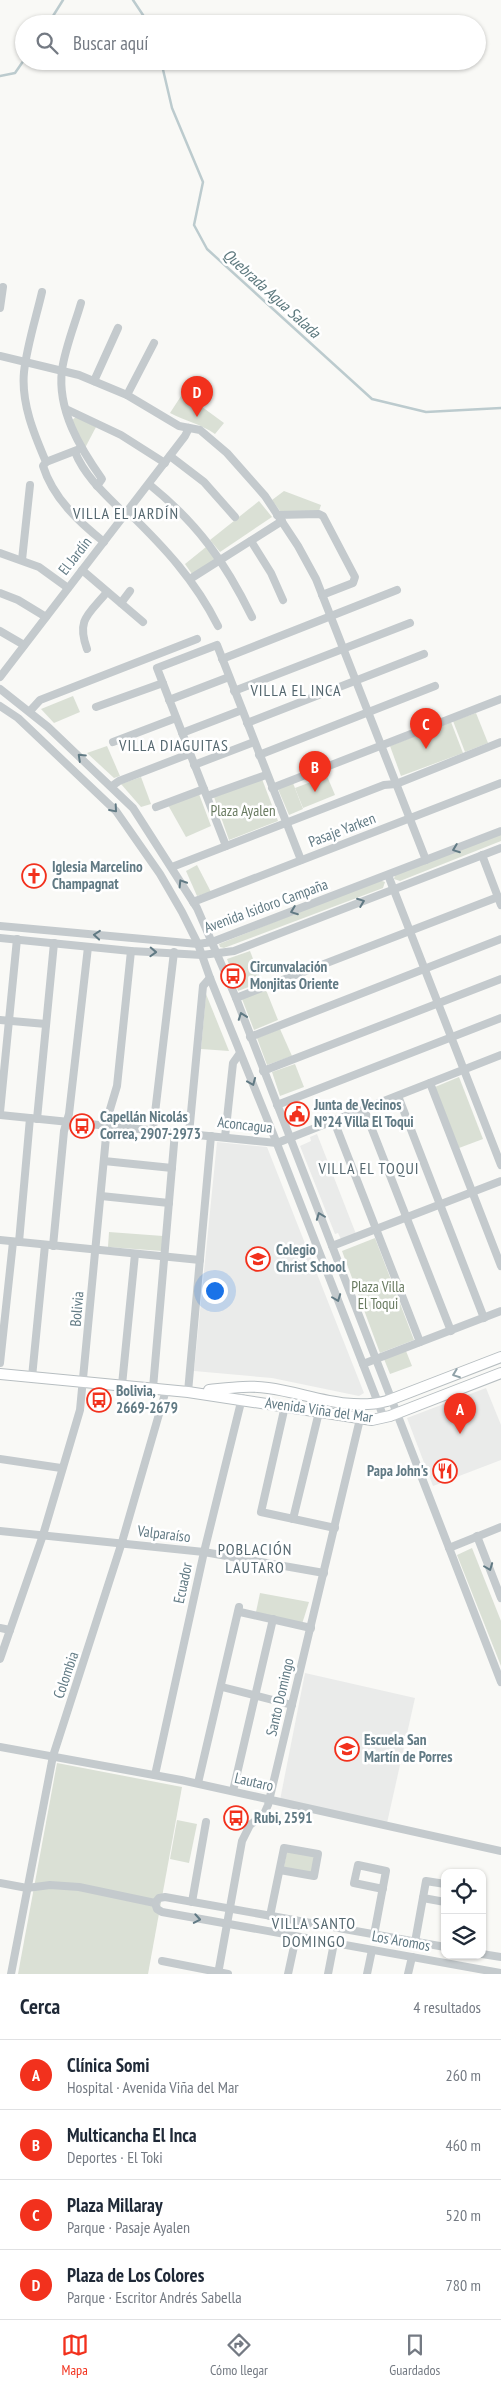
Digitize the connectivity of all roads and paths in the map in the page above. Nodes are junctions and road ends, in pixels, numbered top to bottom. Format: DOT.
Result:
graph roads {
  1 [pos="3,287"];
  2 [pos="42,292"];
  3 [pos="81,303"];
  4 [pos="0,308"];
  5 [pos="118,328"];
  6 [pos="154,344"];
  7 [pos="0,356"];
  8 [pos="26,361"];
  9 [pos="62,369"];
  10 [pos="94,381"];
  11 [pos="127,396"];
  12 [pos="66,409"];
  13 [pos="189,428"];
  14 [pos="78,449"];
  15 [pos="170,456"];
  16 [pos="46,462"];
  17 [pos="165,463"];
  18 [pos="30,485"];
  19 [pos="150,485"];
  20 [pos="127,513"];
  21 [pos="235,517"];
  22 [pos="280,518"];
  23 [pos="251,541"];
  24 [pos="104,542"];
  25 [pos="0,553"];
  26 [pos="22,560"];
  27 [pos="219,561"];
  28 [pos="82,570"];
  29 [pos="190,579"];
  30 [pos="68,588"];
  31 [pos="397,590"];
  32 [pos="130,591"];
  33 [pos="107,592"];
  34 [pos="0,593"];
  35 [pos="322,595"];
  36 [pos="283,600"];
  37 [pos="121,603"];
  38 [pos="331,616"];
  39 [pos="252,617"];
  40 [pos="46,618"];
  41 [pos="143,622"];
  42 [pos="410,622"];
  43 [pos="218,626"];
  44 [pos="0,631"];
  45 [pos="197,639"];
  46 [pos="24,645"];
  47 [pos="344,648"];
  48 [pos="87,649"];
  49 [pos="424,654"];
  50 [pos="222,659"];
  51 [pos="0,677"];
  52 [pos="229,677"];
  53 [pos="356,680"];
  54 [pos="163,683"];
  55 [pos="435,686"];
  56 [pos="0,689"];
  57 [pos="234,691"];
  58 [pos="501,699"];
  59 [pos="169,700"];
  60 [pos="0,706"];
  61 [pos="96,707"];
  62 [pos="242,710"];
  63 [pos="30,711"];
  64 [pos="368,713"];
  65 [pos="176,718"];
  66 [pos="247,724"];
  67 [pos="182,733"];
  68 [pos="113,742"];
  69 [pos="254,742"];
  70 [pos="501,742"];
  71 [pos="381,745"];
  72 [pos="189,754"];
  73 [pos="259,755"];
  74 [pos="194,765"];
  75 [pos="266,775"];
  76 [pos="501,783"];
  77 [pos="396,784"];
  78 [pos="112,786"];
  79 [pos="272,788"];
  80 [pos="205,792"];
  81 [pos="156,807"];
  82 [pos="410,818"];
  83 [pos="286,823"];
  84 [pos="501,832"];
  85 [pos="226,846"];
  86 [pos="501,848"];
  87 [pos="482,855"];
  88 [pos="301,860"];
  89 [pos="426,860"];
  90 [pos="172,867"];
  91 [pos="388,875"];
  92 [pos="394,889"];
  93 [pos="499,901"];
  94 [pos="193,902"];
  95 [pos="0,926"];
  96 [pos="409,931"];
  97 [pos="0,938"];
  98 [pos="17,939"];
  99 [pos="501,939"];
  100 [pos="212,942"];
  101 [pos="54,943"];
  102 [pos="198,944"];
  103 [pos="88,947"];
  104 [pos="130,951"];
  105 [pos="174,952"];
  106 [pos="217,953"];
  107 [pos="202,955"];
  108 [pos="424,970"];
  109 [pos="210,978"];
  110 [pos="501,979"];
  111 [pos="236,998"];
  112 [pos="438,1004"];
  113 [pos="501,1018"];
  114 [pos="0,1020"];
  115 [pos="9,1020"];
  116 [pos="46,1024"];
  117 [pos="250,1037"];
  118 [pos="451,1037"];
  119 [pos="240,1053"];
  120 [pos="500,1058"];
  121 [pos="464,1070"];
  122 [pos="264,1071"];
  123 [pos="430,1083"];
  124 [pos="398,1096"];
  125 [pos="277,1104"];
  126 [pos="364,1109"];
  127 [pos="0,1113"];
  128 [pos="33,1118"];
  129 [pos="334,1121"];
  130 [pos="67,1122"];
  131 [pos="108,1126"];
  132 [pos="154,1130"];
  133 [pos="175,1132"];
  134 [pos="189,1134"];
  135 [pos="211,1136"];
  136 [pos="226,1137"];
  137 [pos="290,1138"];
  138 [pos="277,1143"];
  139 [pos="104,1161"];
  140 [pos="501,1165"];
  141 [pos="172,1168"];
  142 [pos="501,1181"];
  143 [pos="472,1192"];
  144 [pos="101,1196"];
  145 [pos="169,1203"];
  146 [pos="440,1204"];
  147 [pos="406,1217"];
  148 [pos="376,1229"];
  149 [pos="0,1240"];
  150 [pos="16,1242"];
  151 [pos="49,1245"];
  152 [pos="332,1246"];
  153 [pos="96,1250"];
  154 [pos="135,1254"];
  155 [pos="165,1257"];
  156 [pos="200,1260"];
  157 [pos="501,1266"];
  158 [pos="501,1311"];
  159 [pos="484,1318"];
  160 [pos="451,1331"];
  161 [pos="420,1342"];
  162 [pos="501,1357"];
  163 [pos="376,1360"];
  164 [pos="0,1363"];
  165 [pos="363,1364"];
  166 [pos="501,1373"];
  167 [pos="0,1374"];
  168 [pos="32,1377"];
  169 [pos="84,1382"];
  170 [pos="122,1385"];
  171 [pos="239,1387"];
  172 [pos="153,1388"];
  173 [pos="166,1390"];
  174 [pos="188,1392"];
  175 [pos="242,1398"];
  176 [pos="391,1399"];
  177 [pos="378,1403"];
  178 [pos="285,1406"];
  179 [pos="319,1412"];
  180 [pos="397,1413"];
  181 [pos="384,1418"];
  182 [pos="360,1419"];
  183 [pos="0,1459"];
  184 [pos="61,1468"];
  185 [pos="294,1519"];
  186 [pos="501,1527"];
  187 [pos="335,1528"];
  188 [pos="0,1530"];
  189 [pos="43,1534"];
  190 [pos="477,1536"];
  191 [pos="122,1542"];
  192 [pos="449,1548"];
  193 [pos="204,1552"];
  194 [pos="324,1572"];
  195 [pos="501,1598"];
  196 [pos="273,1619"];
  197 [pos="0,1628"];
  198 [pos="311,1628"];
  199 [pos="10,1630"];
  200 [pos="0,1659"];
  201 [pos="500,1679"];
  202 [pos="222,1687"];
  203 [pos="255,1695"];
  204 [pos="292,1705"];
  205 [pos="0,1747"];
  206 [pos="53,1756"];
  207 [pos="155,1775"];
  208 [pos="198,1783"];
  209 [pos="233,1791"];
  210 [pos="270,1800"];
  211 [pos="206,1822"];
  212 [pos="501,1851"];
  213 [pos="280,1870"];
  214 [pos="0,1883"];
  215 [pos="441,1883"];
  216 [pos="27,1888"];
  217 [pos="383,1888"];
  218 [pos="423,1898"];
  219 [pos="441,1901"];
  220 [pos="192,1902"];
  221 [pos="155,1903"];
  222 [pos="230,1908"];
  223 [pos="270,1916"];
  224 [pos="227,1924"];
  225 [pos="374,1935"];
  226 [pos="296,1937"];
  227 [pos="415,1942"];
  228 [pos="334,1943"];
  229 [pos="441,1946"];
  230 [pos="372,1950"];
  231 [pos="486,1954"];
  232 [pos="501,1956"];
  233 [pos="412,1957"];
  234 [pos="162,1961"];
  235 [pos="449,1964"];
  236 [pos="219,1973"];
  237 [pos="501,1973"];
  238 [pos="12,1974"];
  239 [pos="228,1974"];
  240 [pos="288,1974"];
  241 [pos="328,1974"];
  242 [pos="367,1974"];
  243 [pos="408,1974"];
  244 [pos="447,1974"];
  1 -- 4 [label="street"];
  2 -- 8 [label="street"];
  3 -- 9 [label="street"];
  5 -- 10 [label="street"];
  6 -- 11 [label="street"];
  7 -- 8 [label="street"];
  8 -- 9 [label="street"];
  8 -- 16 [label="street"];
  9 -- 10 [label="street"];
  9 -- 12 [label="street"];
  10 -- 11 [label="street"];
  11 -- 13 [label="street"];
  12 -- 14 [label="street"];
  12 -- 17 [label="street"];
  13 -- 15 [label="street, El Jardín"];
  13 -- 22 [label="street"];
  14 -- 16 [label="street"];
  14 -- 20 [label="street"];
  15 -- 17 [label="street, El Jardín"];
  15 -- 21 [label="street"];
  16 -- 24 [label="street"];
  17 -- 19 [label="street, El Jardín"];
  18 -- 26 [label="street"];
  19 -- 20 [label="street, El Jardín"];
  19 -- 27 [label="street"];
  20 -- 24 [label="street, El Jardín"];
  20 -- 29 [label="street"];
  22 -- 23 [label="street"];
  22 -- 35 [label="street"];
  22 -- 35 [label="street"];
  23 -- 27 [label="street"];
  23 -- 36 [label="street"];
  24 -- 28 [label="street, El Jardín"];
  25 -- 26 [label="street"];
  26 -- 30 [label="street"];
  27 -- 29 [label="street"];
  27 -- 39 [label="street"];
  28 -- 30 [label="street, El Jardín"];
  28 -- 33 [label="street"];
  29 -- 43 [label="street"];
  30 -- 40 [label="street, El Jardín"];
  31 -- 38 [label="street"];
  32 -- 37 [label="street"];
  33 -- 37 [label="street"];
  33 -- 48 [label="street"];
  34 -- 40 [label="street"];
  35 -- 38 [label="street"];
  37 -- 41 [label="street"];
  38 -- 47 [label="street"];
  38 -- 50 [label="street"];
  40 -- 46 [label="street, El Jardín"];
  42 -- 47 [label="street"];
  44 -- 46 [label="street"];
  45 -- 63 [label="street"];
  46 -- 51 [label="street, El Jardín"];
  47 -- 53 [label="street"];
  47 -- 57 [label="street"];
  49 -- 53 [label="street"];
  50 -- 52 [label="street"];
  50 -- 54 [label="street"];
  52 -- 57 [label="street"];
  52 -- 59 [label="street"];
  53 -- 64 [label="street"];
  53 -- 66 [label="street"];
  54 -- 59 [label="street"];
  54 -- 61 [label="street"];
  55 -- 64 [label="street"];
  56 -- 63 [label="street"];
  57 -- 62 [label="street"];
  58 -- 71 [label="street"];
  59 -- 65 [label="street"];
  60 -- 102 [label="street, one-way"];
  62 -- 66 [label="street"];
  62 -- 67 [label="street"];
  78 -- 63 [label="street, one-way"];
  64 -- 71 [label="street"];
  64 -- 73 [label="street"];
  65 -- 67 [label="street"];
  65 -- 68 [label="street"];
  66 -- 69 [label="street"];
  67 -- 72 [label="street"];
  69 -- 73 [label="street"];
  69 -- 74 [label="street"];
  70 -- 77 [label="street"];
  71 -- 77 [label="street"];
  71 -- 79 [label="street"];
  72 -- 74 [label="street"];
  72 -- 78 [label="street"];
  73 -- 75 [label="street"];
  74 -- 80 [label="street"];
  75 -- 79 [label="street"];
  75 -- 80 [label="street"];
  76 -- 82 [label="street, Pasaje Yarken"];
  77 -- 82 [label="street"];
  77 -- 83 [label="street"];
  78 -- 90 [label="street"];
  79 -- 83 [label="street"];
  80 -- 81 [label="street"];
  80 -- 85 [label="street"];
  82 -- 88 [label="street, Pasaje Yarken"];
  82 -- 89 [label="street"];
  83 -- 85 [label="street"];
  83 -- 88 [label="street"];
  84 -- 89 [label="street, Avenida Isidoro Campaña, one-way"];
  85 -- 90 [label="street"];
  86 -- 87 [label="street, Avenida Isidoro Campaña"];
  87 -- 92 [label="street, Avenida Isidoro Campaña"];
  87 -- 93 [label="street"];
  88 -- 94 [label="street, Pasaje Yarken"];
  89 -- 91 [label="street, Avenida Isidoro Campaña"];
  94 -- 90 [label="street, one-way"];
  91 -- 92 [label="street"];
  91 -- 100 [label="street, Avenida Isidoro Campaña, one-way"];
  92 -- 96 [label="street"];
  106 -- 92 [label="street, Avenida Isidoro Campaña, one-way"];
  93 -- 96 [label="street"];
  94 -- 100 [label="street"];
  102 -- 95 [label="street, Avenida Isidoro Campaña, one-way"];
  96 -- 108 [label="street"];
  96 -- 111 [label="street"];
  97 -- 98 [label="street, Avenida Isidoro Campaña"];
  98 -- 101 [label="street, Avenida Isidoro Campaña"];
  98 -- 115 [label="street"];
  99 -- 108 [label="street"];
  100 -- 102 [label="street, Avenida Isidoro Campaña"];
  100 -- 106 [label="street"];
  101 -- 103 [label="street, Avenida Isidoro Campaña"];
  101 -- 116 [label="street"];
  102 -- 107 [label="street"];
  103 -- 104 [label="street, Avenida Isidoro Campaña"];
  103 -- 130 [label="street"];
  104 -- 105 [label="street, Avenida Isidoro Campaña, one-way"];
  104 -- 131 [label="street, Bolivia"];
  105 -- 107 [label="street, Avenida Isidoro Campaña"];
  105 -- 132 [label="street"];
  106 -- 107 [label="street, Avenida Isidoro Campaña"];
  106 -- 111 [label="street"];
  107 -- 109 [label="street"];
  108 -- 112 [label="street"];
  108 -- 117 [label="street"];
  109 -- 119 [label="street"];
  109 -- 134 [label="street"];
  110 -- 112 [label="street"];
  117 -- 111 [label="street, one-way"];
  112 -- 118 [label="street"];
  112 -- 122 [label="street"];
  113 -- 118 [label="street"];
  114 -- 115 [label="street"];
  115 -- 116 [label="street"];
  115 -- 127 [label="street"];
  116 -- 128 [label="street"];
  117 -- 122 [label="street"];
  118 -- 121 [label="street"];
  118 -- 125 [label="street"];
  119 -- 136 [label="street"];
  119 -- 138 [label="street, one-way"];
  120 -- 121 [label="street, Aconcagua"];
  121 -- 123 [label="street, Aconcagua"];
  121 -- 140 [label="street"];
  122 -- 125 [label="street"];
  123 -- 124 [label="street, Aconcagua"];
  123 -- 143 [label="street"];
  124 -- 126 [label="street, Aconcagua"];
  124 -- 146 [label="street"];
  125 -- 137 [label="street"];
  126 -- 129 [label="street, Aconcagua"];
  126 -- 147 [label="street"];
  127 -- 128 [label="street, Aconcagua"];
  128 -- 130 [label="street, Aconcagua"];
  128 -- 150 [label="street"];
  129 -- 137 [label="street, Aconcagua"];
  129 -- 148 [label="street"];
  130 -- 131 [label="street, Aconcagua"];
  130 -- 151 [label="street"];
  131 -- 132 [label="street, Aconcagua"];
  131 -- 139 [label="street, Bolivia"];
  132 -- 133 [label="street, Aconcagua"];
  133 -- 134 [label="street, Aconcagua"];
  133 -- 141 [label="street"];
  134 -- 135 [label="street, Aconcagua"];
  135 -- 136 [label="street, Aconcagua"];
  135 -- 156 [label="street"];
  136 -- 138 [label="street, Aconcagua"];
  137 -- 138 [label="street, Aconcagua"];
  152 -- 137 [label="street, one-way"];
  138 -- 165 [label="street, one-way"];
  139 -- 141 [label="street"];
  139 -- 144 [label="street, Bolivia"];
  141 -- 145 [label="street"];
  142 -- 143 [label="street"];
  143 -- 146 [label="street"];
  143 -- 157 [label="street"];
  144 -- 145 [label="street"];
  144 -- 153 [label="street, Bolivia"];
  145 -- 155 [label="street"];
  146 -- 147 [label="street"];
  146 -- 159 [label="street"];
  147 -- 148 [label="street"];
  147 -- 160 [label="street"];
  148 -- 152 [label="street"];
  148 -- 161 [label="street"];
  149 -- 150 [label="street"];
  150 -- 151 [label="street"];
  150 -- 164 [label="street"];
  151 -- 153 [label="street"];
  151 -- 168 [label="street"];
  152 -- 163 [label="street"];
  153 -- 154 [label="street"];
  153 -- 169 [label="street, Bolivia"];
  154 -- 155 [label="street"];
  154 -- 170 [label="street"];
  155 -- 156 [label="street"];
  155 -- 172 [label="street"];
  156 -- 174 [label="street"];
  158 -- 159 [label="street"];
  159 -- 160 [label="street"];
  160 -- 161 [label="street"];
  161 -- 163 [label="street"];
  162 -- 176 [label="main road, Avenida Viña del Mar, one-way"];
  163 -- 165 [label="street"];
  163 -- 176 [label="street"];
  165 -- 177 [label="street"];
  166 -- 180 [label="main road, Avenida Viña del Mar"];
  167 -- 168 [label="main road, Avenida Viña del Mar"];
  168 -- 169 [label="main road, Avenida Viña del Mar"];
  169 -- 170 [label="main road, Avenida Viña del Mar"];
  169 -- 184 [label="street, Bolivia"];
  170 -- 172 [label="main road, Avenida Viña del Mar"];
  171 -- 174 [label="main road, Avenida Viña del Mar"];
  171 -- 175 [label="main road"];
  171 -- 177 [label="main road, Avenida Viña del Mar"];
  172 -- 173 [label="main road, Avenida Viña del Mar"];
  173 -- 174 [label="main road, Avenida Viña del Mar"];
  173 -- 191 [label="street, Colombia"];
  174 -- 175 [label="main road, Avenida Viña del Mar"];
  175 -- 178 [label="main road, Avenida Viña del Mar"];
  175 -- 193 [label="street, Ecuador"];
  176 -- 177 [label="main road, Avenida Viña del Mar"];
  176 -- 180 [label="street"];
  177 -- 181 [label="street"];
  178 -- 179 [label="main road, Avenida Viña del Mar"];
  178 -- 185 [label="street"];
  179 -- 182 [label="main road, Avenida Viña del Mar"];
  179 -- 185 [label="street"];
  180 -- 181 [label="main road, Avenida Viña del Mar"];
  180 -- 192 [label="street"];
  181 -- 182 [label="main road, Avenida Viña del Mar"];
  182 -- 187 [label="street, Santo Domingo"];
  183 -- 184 [label="street"];
  184 -- 189 [label="street, Bolivia"];
  185 -- 187 [label="street"];
  186 -- 190 [label="street"];
  187 -- 194 [label="street, Santo Domingo"];
  188 -- 189 [label="street, Valparaíso"];
  189 -- 191 [label="street, Valparaíso"];
  189 -- 199 [label="street, Bolivia"];
  190 -- 192 [label="street"];
  190 -- 195 [label="street, one-way"];
  191 -- 193 [label="street, Valparaíso"];
  191 -- 206 [label="street, Colombia"];
  192 -- 201 [label="street"];
  193 -- 194 [label="street, Valparaíso"];
  193 -- 207 [label="street, Ecuador"];
  194 -- 198 [label="street, Santo Domingo"];
  196 -- 198 [label="street"];
  196 -- 202 [label="street"];
  196 -- 203 [label="street"];
  197 -- 199 [label="street"];
  198 -- 204 [label="street, Santo Domingo"];
  199 -- 200 [label="street, Bolivia"];
  202 -- 203 [label="street"];
  202 -- 208 [label="street"];
  203 -- 204 [label="street"];
  203 -- 209 [label="street"];
  204 -- 210 [label="street, Santo Domingo"];
  205 -- 206 [label="street, Lautaro"];
  206 -- 207 [label="street, Lautaro"];
  206 -- 216 [label="street, Colombia"];
  207 -- 208 [label="street, Lautaro"];
  208 -- 209 [label="street, Lautaro"];
  209 -- 210 [label="street, Lautaro"];
  210 -- 212 [label="street, Lautaro"];
  210 -- 222 [label="street, Santo Domingo"];
  211 -- 220 [label="street"];
  213 -- 213 [label="street"];
  213 -- 223 [label="street"];
  214 -- 216 [label="street, Los Aromos"];
  215 -- 218 [label="street"];
  216 -- 221 [label="street, Los Aromos"];
  216 -- 238 [label="street, Colombia"];
  217 -- 217 [label="street"];
  217 -- 225 [label="street"];
  218 -- 219 [label="street"];
  218 -- 227 [label="street"];
  220 -- 221 [label="street, Los Aromos"];
  220 -- 222 [label="street, Los Aromos"];
  221 -- 224 [label="street, Los Aromos, one-way"];
  222 -- 223 [label="street, Los Aromos"];
  222 -- 224 [label="street, Santo Domingo"];
  223 -- 225 [label="street, Los Aromos"];
  224 -- 226 [label="street, Los Aromos"];
  224 -- 236 [label="street, Santo Domingo"];
  225 -- 227 [label="street, Los Aromos"];
  226 -- 228 [label="street, Los Aromos"];
  226 -- 240 [label="street"];
  227 -- 229 [label="street, Los Aromos"];
  228 -- 230 [label="street, Los Aromos"];
  228 -- 241 [label="street"];
  230 -- 233 [label="street, Los Aromos"];
  230 -- 242 [label="street"];
  231 -- 232 [label="street"];
  233 -- 235 [label="street, Los Aromos"];
  233 -- 243 [label="street"];
  234 -- 236 [label="street"];
  235 -- 237 [label="street, Los Aromos"];
  235 -- 244 [label="street"];
  236 -- 239 [label="street"];
}
